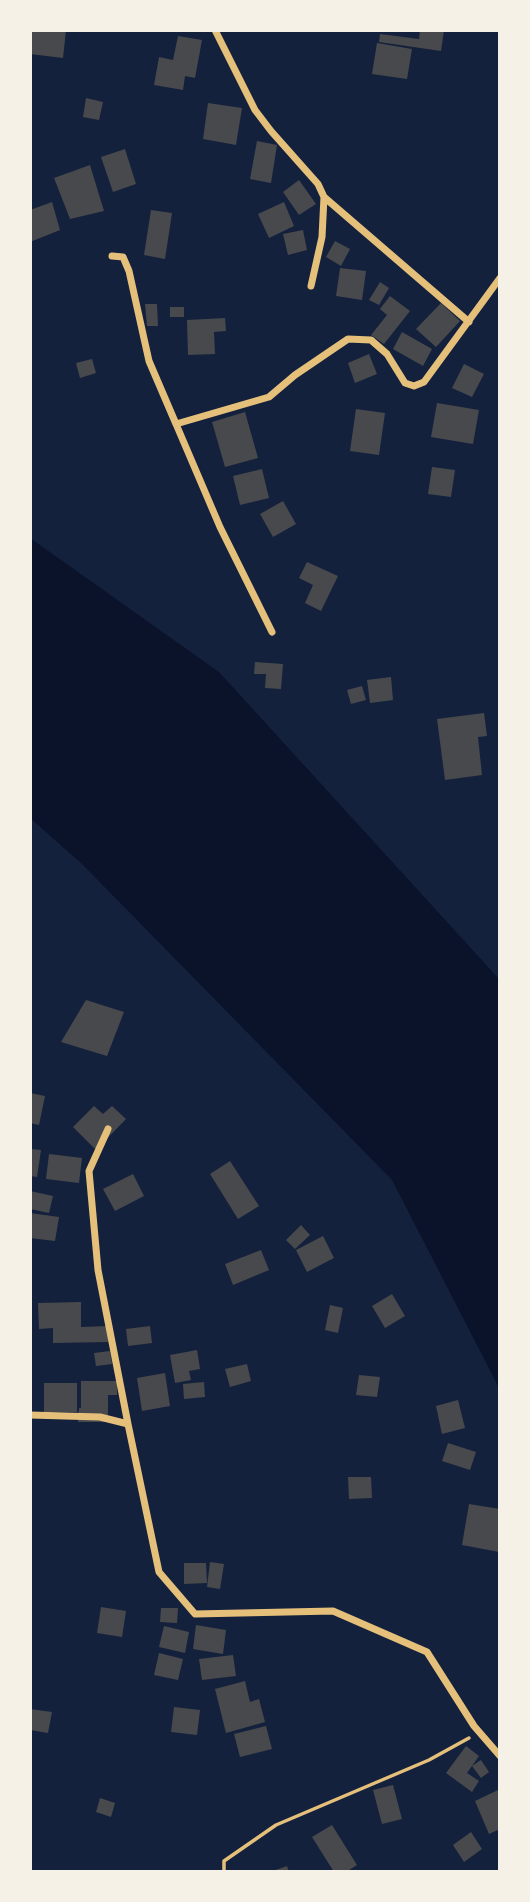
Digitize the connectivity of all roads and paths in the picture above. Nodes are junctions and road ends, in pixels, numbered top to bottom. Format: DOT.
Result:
graph roads {
  1 [pos="215,30"];
  2 [pos="324,197"];
  3 [pos="111,256"];
  4 [pos="500,278"];
  5 [pos="311,286"];
  6 [pos="469,321"];
  7 [pos="176,424"];
  8 [pos="272,632"];
  9 [pos="108,1129"];
  10 [pos="30,1415"];
  11 [pos="128,1424"];
  12 [pos="480,1732"];
  13 [pos="500,1756"];
  14 [pos="224,1872"];
  1 -- 2 [label="street"];
  2 -- 5 [label="street"];
  2 -- 6 [label="street"];
  3 -- 7 [label="street"];
  4 -- 6 [label="street"];
  6 -- 7 [label="street"];
  7 -- 8 [label="street"];
  9 -- 11 [label="street"];
  10 -- 11 [label="street"];
  11 -- 12 [label="street"];
  12 -- 13 [label="street"];
  12 -- 14 [label="path"];
}
